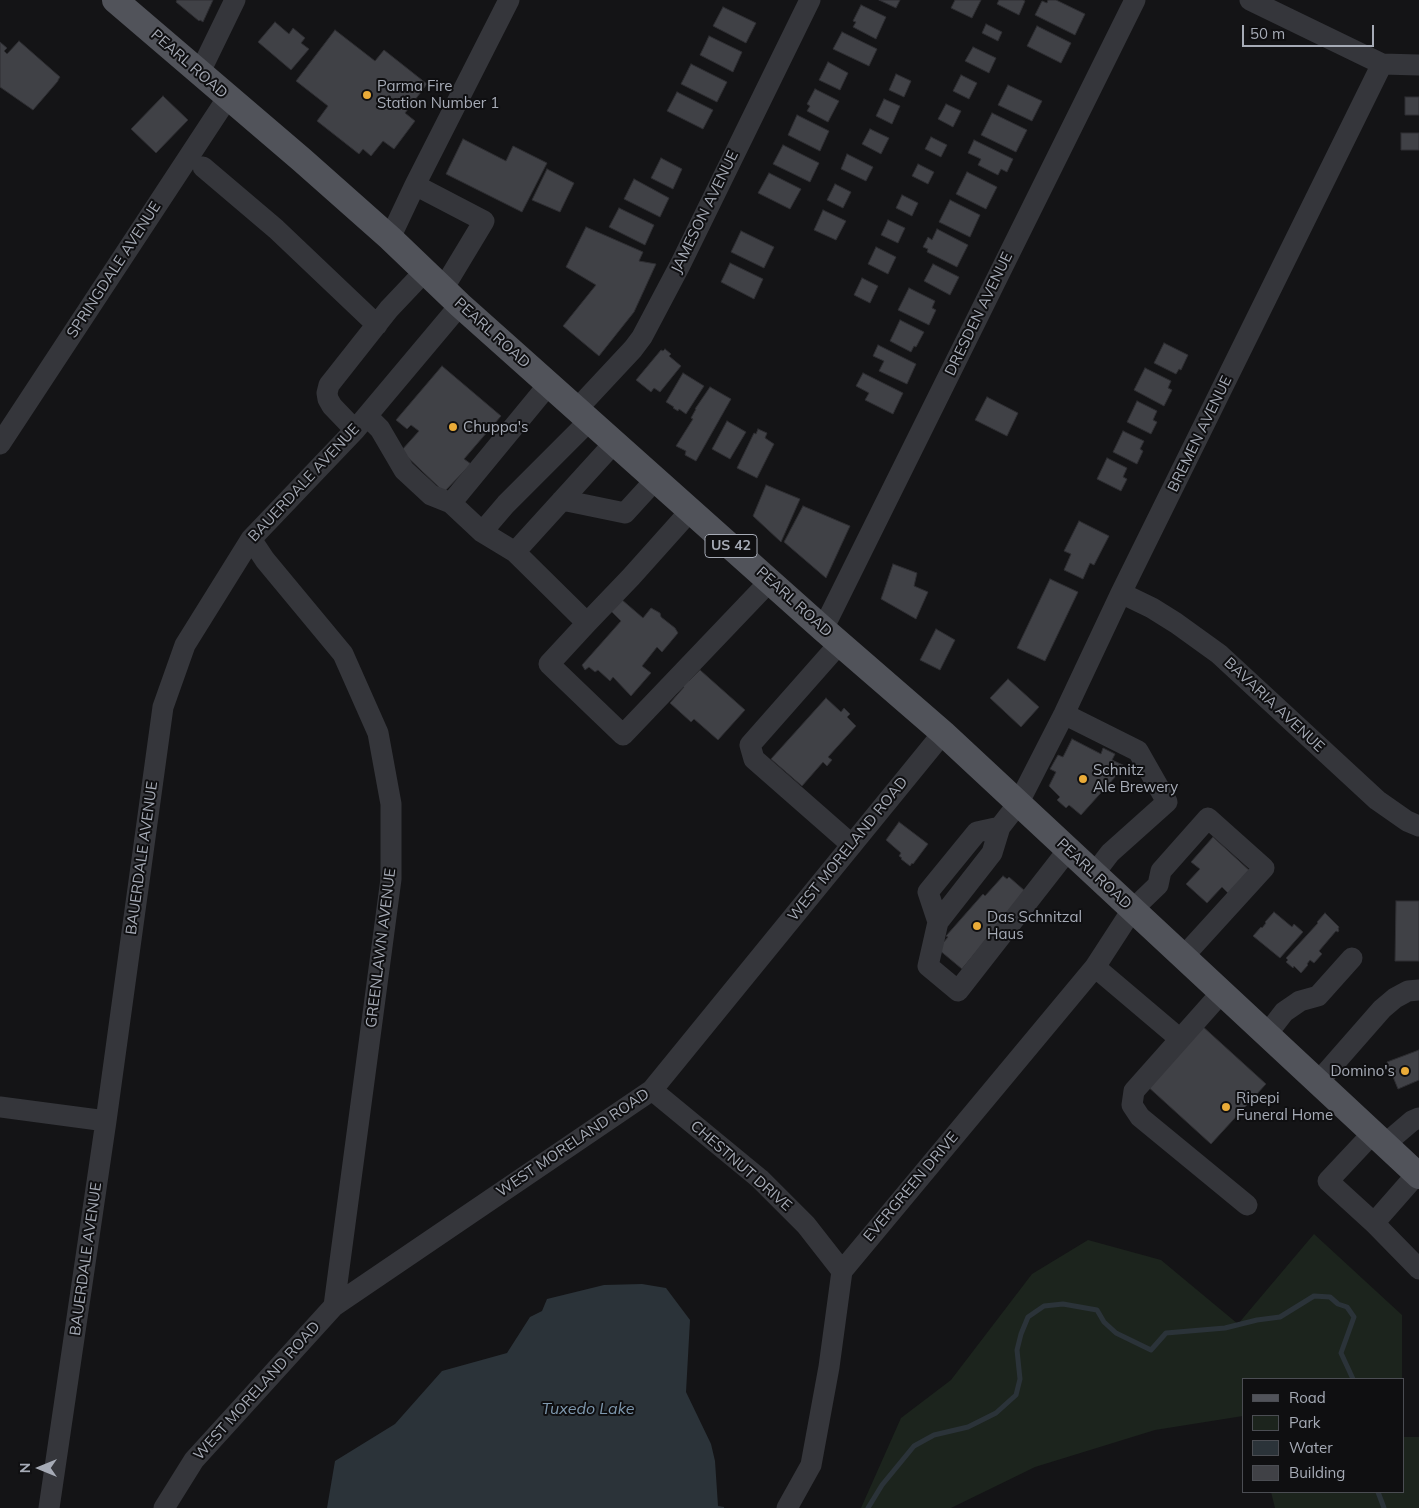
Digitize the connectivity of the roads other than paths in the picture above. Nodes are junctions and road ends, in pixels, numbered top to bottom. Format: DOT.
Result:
graph roads {
  1 [pos="115,0"];
  2 [pos="235,0"];
  3 [pos="509,0"];
  4 [pos="810,0"];
  5 [pos="1135,0"];
  6 [pos="1250,0"];
  7 [pos="1382,64"];
  8 [pos="1419,65"];
  9 [pos="200,72"];
  10 [pos="228,97"];
  11 [pos="203,167"];
  12 [pos="415,185"];
  13 [pos="390,238"];
  14 [pos="442,288"];
  15 [pos="377,325"];
  16 [pos="549,384"];
  17 [pos="584,414"];
  18 [pos="361,423"];
  19 [pos="615,442"];
  20 [pos="0,444"];
  21 [pos="656,479"];
  22 [pos="562,500"];
  23 [pos="451,503"];
  24 [pos="691,510"];
  25 [pos="482,532"];
  26 [pos="251,539"];
  27 [pos="515,552"];
  28 [pos="770,581"];
  29 [pos="1121,593"];
  30 [pos="586,623"];
  31 [pos="832,636"];
  32 [pos="1064,714"];
  33 [pos="943,734"];
  34 [pos="1018,804"];
  35 [pos="1419,826"];
  36 [pos="852,846"];
  37 [pos="1068,850"];
  38 [pos="1094,874"];
  39 [pos="1132,910"];
  40 [pos="1183,957"];
  41 [pos="1352,958"];
  42 [pos="1095,967"];
  43 [pos="1419,990"];
  44 [pos="1222,992"];
  45 [pos="1266,1034"];
  46 [pos="1180,1039"];
  47 [pos="1318,1082"];
  48 [pos="652,1090"];
  49 [pos="0,1107"];
  50 [pos="1419,1118"];
  51 [pos="106,1121"];
  52 [pos="1379,1139"];
  53 [pos="1418,1174"];
  54 [pos="1247,1205"];
  55 [pos="1374,1223"];
  56 [pos="1419,1269"];
  57 [pos="842,1271"];
  58 [pos="334,1306"];
  59 [pos="49,1508"];
  60 [pos="164,1508"];
  61 [pos="787,1508"];
  1 -- 9 [label="main road, PEARL ROAD / US 42"];
  2 -- 9 [label="street"];
  3 -- 12 [label="street"];
  4 -- 17 [label="street, JAMESON AVENUE"];
  5 -- 31 [label="street, DRESDEN AVENUE"];
  6 -- 7 [label="street"];
  7 -- 8 [label="street"];
  7 -- 29 [label="street, BREMEN AVENUE"];
  9 -- 10 [label="main road, PEARL ROAD / US 42"];
  10 -- 13 [label="main road, PEARL ROAD / US 42"];
  10 -- 20 [label="street, SPRINGDALE AVENUE"];
  11 -- 15 [label="street"];
  12 -- 13 [label="street"];
  12 -- 14 [label="street"];
  13 -- 14 [label="main road, PEARL ROAD / US 42"];
  14 -- 15 [label="street"];
  14 -- 16 [label="main road, PEARL ROAD / US 42"];
  14 -- 18 [label="street, BAUERDALE AVENUE"];
  15 -- 18 [label="street"];
  16 -- 17 [label="main road, PEARL ROAD / US 42"];
  16 -- 23 [label="street"];
  17 -- 19 [label="main road, PEARL ROAD / US 42"];
  17 -- 25 [label="street, JAMESON AVENUE"];
  18 -- 23 [label="street"];
  18 -- 26 [label="street, BAUERDALE AVENUE"];
  19 -- 21 [label="main road, PEARL ROAD / US 42"];
  19 -- 22 [label="street"];
  21 -- 22 [label="street"];
  21 -- 24 [label="main road, PEARL ROAD / US 42"];
  22 -- 27 [label="street"];
  23 -- 25 [label="street"];
  24 -- 28 [label="main road, PEARL ROAD / US 42"];
  24 -- 30 [label="street"];
  25 -- 27 [label="street"];
  26 -- 51 [label="street, BAUERDALE AVENUE"];
  26 -- 58 [label="street, GREENLAWN AVENUE"];
  27 -- 30 [label="street"];
  28 -- 30 [label="street"];
  28 -- 31 [label="main road, PEARL ROAD / US 42"];
  29 -- 32 [label="street, BREMEN AVENUE"];
  29 -- 35 [label="street, BAVARIA AVENUE"];
  31 -- 33 [label="main road, PEARL ROAD / US 42"];
  31 -- 36 [label="street, DRESDEN AVENUE"];
  32 -- 34 [label="street, BREMEN AVENUE"];
  32 -- 38 [label="street"];
  33 -- 34 [label="main road, PEARL ROAD / US 42"];
  33 -- 36 [label="street, WEST MORELAND ROAD"];
  34 -- 37 [label="main road, PEARL ROAD / US 42"];
  34 -- 37 [label="street, BREMEN AVENUE"];
  36 -- 48 [label="street, WEST MORELAND ROAD"];
  37 -- 38 [label="main road, PEARL ROAD / US 42"];
  38 -- 39 [label="main road, PEARL ROAD / US 42"];
  39 -- 40 [label="main road, PEARL ROAD / US 42"];
  39 -- 40 [label="street, EVERGREEN DRIVE"];
  39 -- 42 [label="street, EVERGREEN DRIVE"];
  40 -- 44 [label="main road, PEARL ROAD / US 42"];
  41 -- 45 [label="street"];
  42 -- 46 [label="street"];
  42 -- 57 [label="street, EVERGREEN DRIVE"];
  43 -- 47 [label="street"];
  44 -- 45 [label="main road, PEARL ROAD / US 42"];
  44 -- 46 [label="street"];
  45 -- 47 [label="main road, PEARL ROAD / US 42"];
  46 -- 54 [label="street"];
  47 -- 52 [label="main road, PEARL ROAD / US 42"];
  48 -- 57 [label="street, CHESTNUT DRIVE"];
  48 -- 58 [label="street, WEST MORELAND ROAD"];
  49 -- 51 [label="street"];
  50 -- 52 [label="street"];
  51 -- 59 [label="street, BAUERDALE AVENUE"];
  52 -- 53 [label="main road, PEARL ROAD / US 42"];
  52 -- 55 [label="street"];
  53 -- 55 [label="street"];
  55 -- 56 [label="street"];
  57 -- 61 [label="street"];
  58 -- 60 [label="street, WEST MORELAND ROAD"];
}
